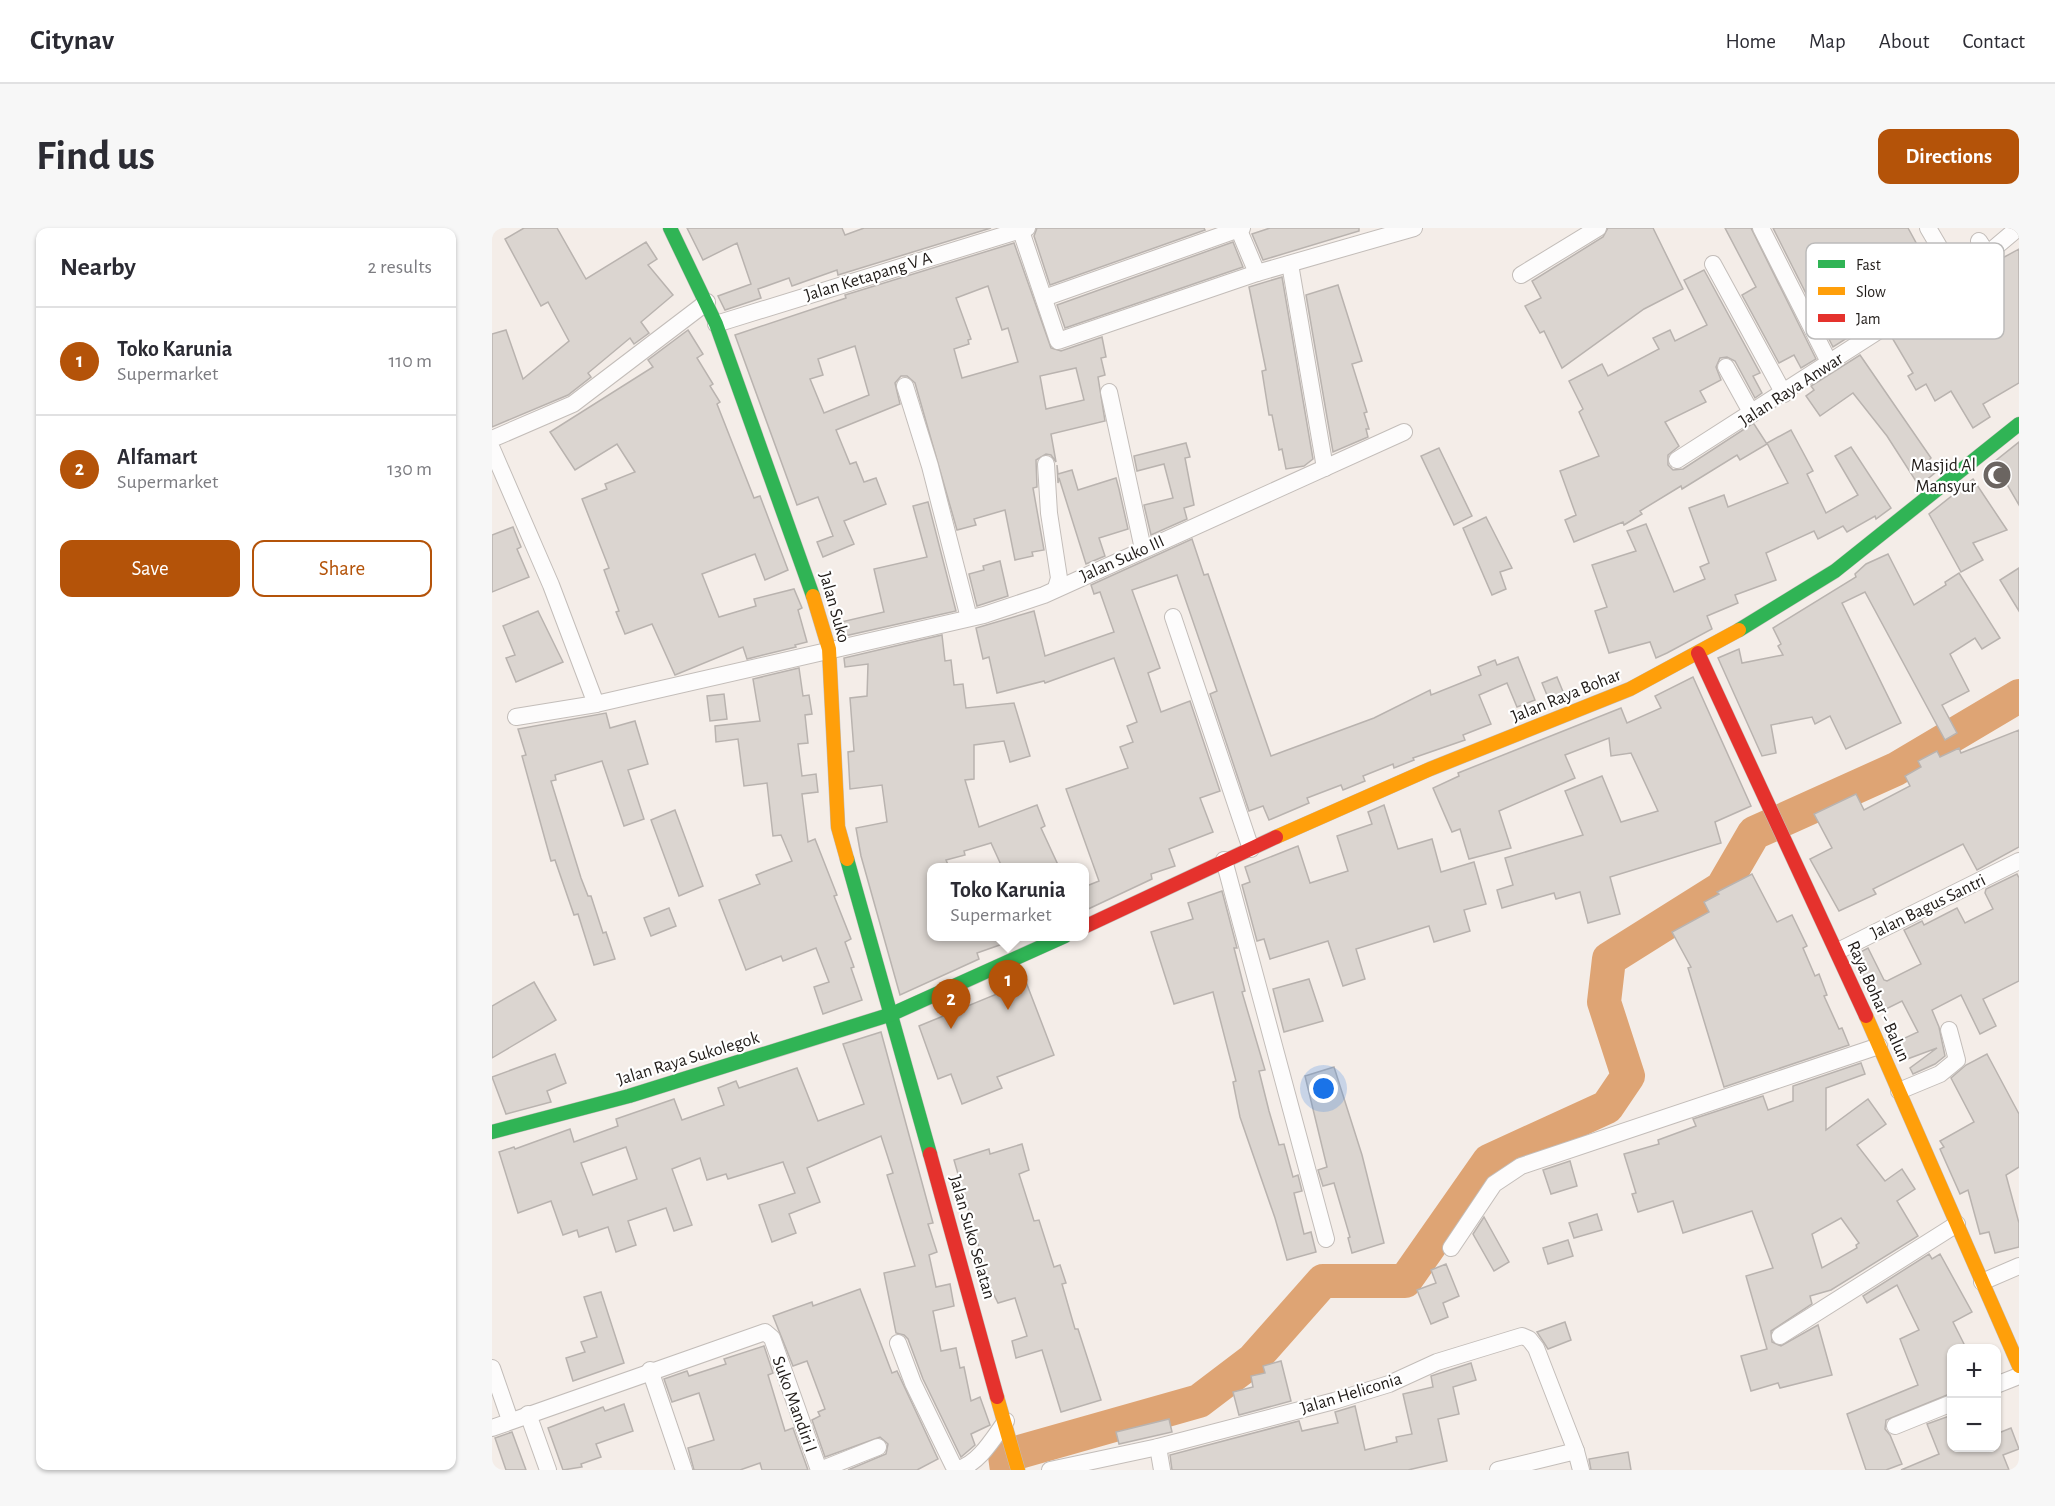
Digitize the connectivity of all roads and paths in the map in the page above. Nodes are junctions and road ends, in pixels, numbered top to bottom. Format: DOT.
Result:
graph roads {
  1 [pos="670,228"];
  2 [pos="1239,228"];
  3 [pos="1414,228"];
  4 [pos="1598,228"];
  5 [pos="1761,228"];
  6 [pos="1928,228"];
  7 [pos="2018,228"];
  8 [pos="1022,229"];
  9 [pos="1937,243"];
  10 [pos="1992,243"];
  11 [pos="1290,264"];
  12 [pos="1713,264"];
  13 [pos="1257,273"];
  14 [pos="1521,275"];
  15 [pos="1044,298"];
  16 [pos="707,302"];
  17 [pos="1806,317"];
  18 [pos="716,324"];
  19 [pos="1817,339"];
  20 [pos="1868,339"];
  21 [pos="1830,364"];
  22 [pos="1726,367"];
  23 [pos="905,386"];
  24 [pos="1109,392"];
  25 [pos="1784,394"];
  26 [pos="1752,414"];
  27 [pos="2019,424"];
  28 [pos="1404,432"];
  29 [pos="492,439"];
  30 [pos="492,449"];
  31 [pos="1677,460"];
  32 [pos="1046,464"];
  33 [pos="1325,468"];
  34 [pos="1143,549"];
  35 [pos="1056,588"];
  36 [pos="1173,617"];
  37 [pos="969,618"];
  38 [pos="829,649"];
  39 [pos="1698,653"];
  40 [pos="596,704"];
  41 [pos="516,717"];
  42 [pos="1251,849"];
  43 [pos="1224,860"];
  44 [pos="2019,861"];
  45 [pos="1089,925"];
  46 [pos="1054,941"];
  47 [pos="1838,951"];
  48 [pos="892,1014"];
  49 [pos="1949,1030"];
  50 [pos="1879,1046"];
  51 [pos="1899,1091"];
  52 [pos="492,1132"];
  53 [pos="1957,1224"];
  54 [pos="1326,1239"];
  55 [pos="1450,1248"];
  56 [pos="2019,1266"];
  57 [pos="1982,1282"];
  58 [pos="1780,1336"];
  59 [pos="898,1343"];
  60 [pos="2019,1366"];
  61 [pos="492,1368"];
  62 [pos="650,1370"];
  63 [pos="2019,1376"];
  64 [pos="2001,1383"];
  65 [pos="1947,1405"];
  66 [pos="528,1414"];
  67 [pos="510,1420"];
  68 [pos="1895,1426"];
  69 [pos="1008,1427"];
  70 [pos="492,1428"];
  71 [pos="879,1447"];
  72 [pos="1158,1447"];
  73 [pos="1576,1451"];
  74 [pos="1017,1466"];
  75 [pos="548,1470"];
  76 [pos="684,1470"];
  77 [pos="819,1470"];
  78 [pos="1050,1470"];
  79 [pos="1162,1470"];
  80 [pos="1498,1470"];
  81 [pos="1581,1470"];
  1 -- 16 [label="street, Jalan Suko"];
  2 -- 13 [label="street"];
  2 -- 15 [label="street"];
  3 -- 11 [label="street"];
  4 -- 14 [label="street"];
  5 -- 17 [label="street"];
  6 -- 9 [label="street"];
  7 -- 10 [label="street, Jalan Raya Anwar"];
  8 -- 15 [label="street"];
  8 -- 18 [label="street, Jalan Ketapang V A"];
  11 -- 13 [label="street"];
  11 -- 33 [label="street"];
  12 -- 25 [label="street"];
  13 -- 15 [label="street"];
  16 -- 18 [label="street, Jalan Suko"];
  16 -- 29 [label="street"];
  18 -- 38 [label="street, Jalan Suko"];
  19 -- 21 [label="street"];
  20 -- 21 [label="street, Jalan Raya Anwar"];
  21 -- 25 [label="street, Jalan Raya Anwar"];
  22 -- 26 [label="street"];
  23 -- 37 [label="street"];
  24 -- 34 [label="street"];
  25 -- 26 [label="street, Jalan Raya Anwar"];
  26 -- 31 [label="street, Jalan Raya Anwar"];
  27 -- 39 [label="street, Jalan Raya Bohar"];
  28 -- 33 [label="street, Jalan Suko III"];
  30 -- 40 [label="street"];
  32 -- 35 [label="street"];
  33 -- 34 [label="street, Jalan Suko III"];
  34 -- 35 [label="street, Jalan Suko III"];
  35 -- 37 [label="street, Jalan Suko III"];
  36 -- 42 [label="street"];
  37 -- 38 [label="street, Jalan Suko III"];
  38 -- 40 [label="street, Jalan Suko III"];
  38 -- 48 [label="street, Jalan Suko"];
  39 -- 42 [label="street, Jalan Raya Bohar"];
  39 -- 47 [label="street, Raya Bohar - Balun"];
  40 -- 41 [label="street, Jalan Suko III"];
  42 -- 43 [label="street, Jalan Raya Bohar"];
  43 -- 45 [label="street, Jalan Raya Bohar"];
  43 -- 54 [label="street"];
  44 -- 47 [label="street, Jalan Bagus Santri"];
  46 -- 48 [label="street"];
  47 -- 50 [label="street, Raya Bohar - Balun"];
  48 -- 52 [label="street, Jalan Raya Sukolegok"];
  48 -- 69 [label="street, Jalan Suko Selatan"];
  49 -- 51 [label="street"];
  50 -- 51 [label="street, Raya Bohar - Balun"];
  50 -- 55 [label="street"];
  51 -- 53 [label="street, Raya Bohar - Balun"];
  53 -- 57 [label="street, Raya Bohar - Balun"];
  53 -- 58 [label="street"];
  56 -- 57 [label="street"];
  57 -- 60 [label="street, Raya Bohar - Balun"];
  59 -- 69 [label="street"];
  61 -- 67 [label="street"];
  62 -- 66 [label="street"];
  62 -- 76 [label="street"];
  62 -- 77 [label="street, Suko Mandiri I"];
  63 -- 64 [label="street"];
  65 -- 68 [label="street"];
  66 -- 67 [label="street"];
  66 -- 75 [label="street"];
  67 -- 70 [label="street"];
  69 -- 74 [label="street, Jalan Suko Selatan"];
  71 -- 77 [label="street"];
  72 -- 73 [label="street, Jalan Heliconia"];
  72 -- 78 [label="street, Jalan Heliconia"];
  72 -- 79 [label="street"];
  73 -- 80 [label="street"];
  73 -- 81 [label="street"];
}
